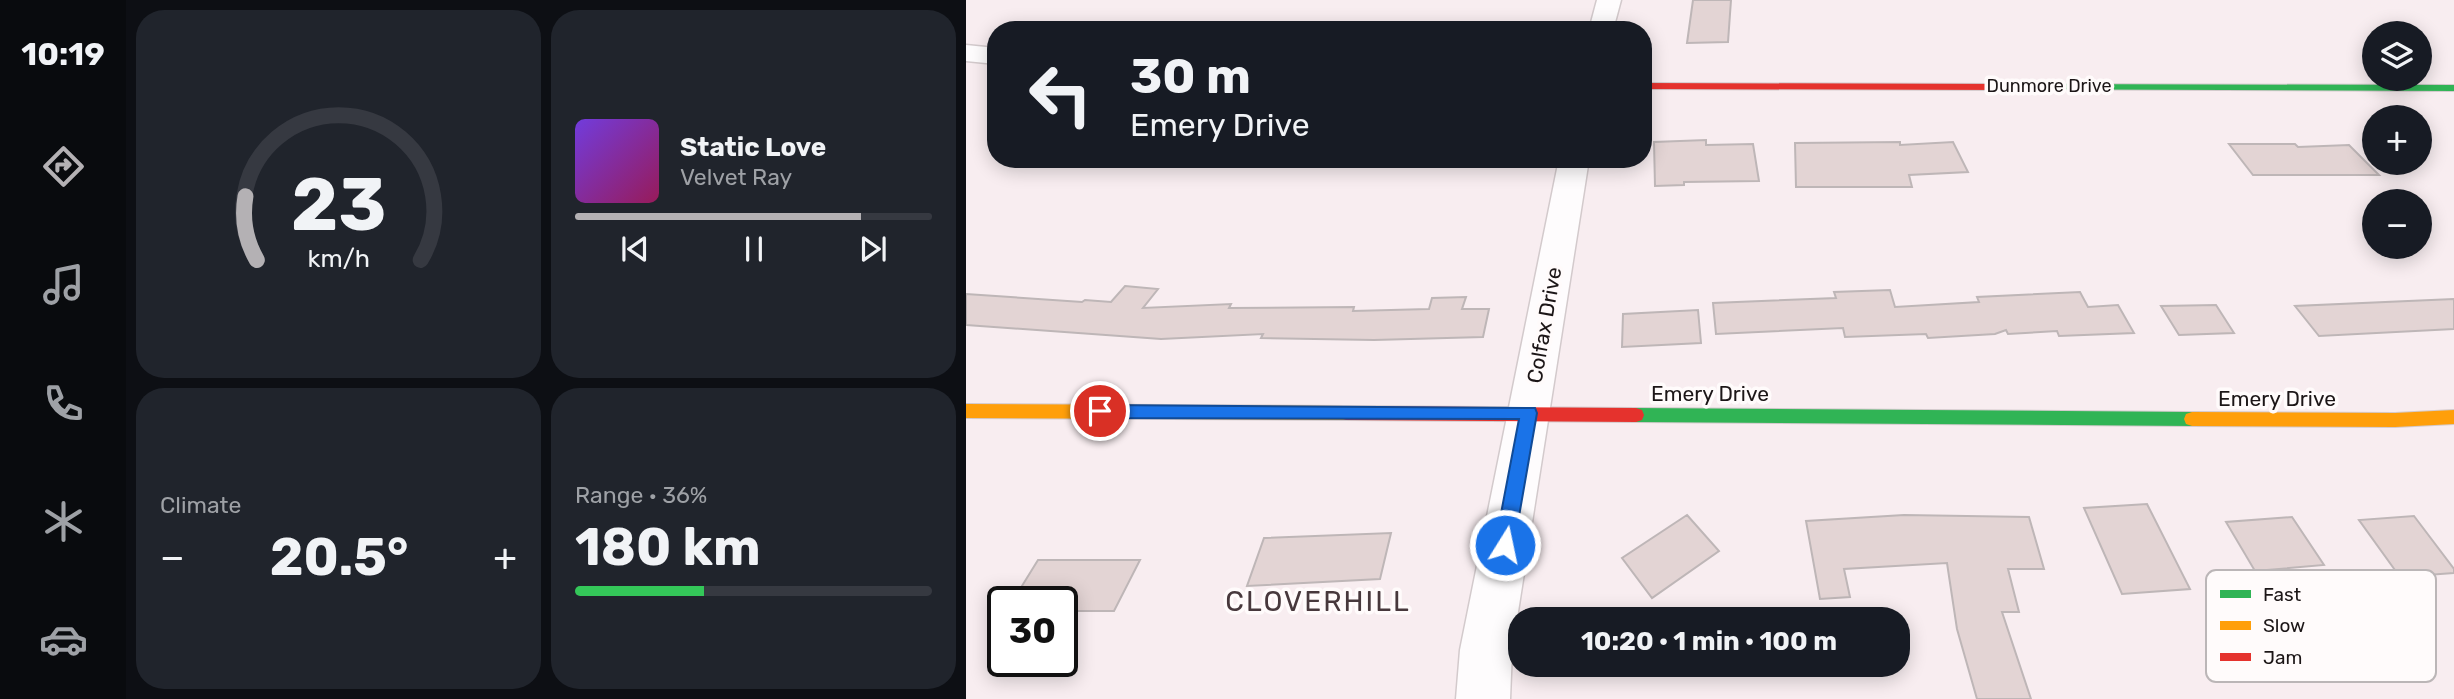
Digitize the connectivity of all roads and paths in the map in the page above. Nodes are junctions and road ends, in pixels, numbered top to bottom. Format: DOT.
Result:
graph roads {
  1 [pos="1609,0"];
  2 [pos="1603,21"];
  3 [pos="966,53"];
  4 [pos="987,55"];
  5 [pos="1652,86"];
  6 [pos="2454,88"];
  7 [pos="1572,168"];
  8 [pos="966,411"];
  9 [pos="1529,413"];
  10 [pos="2454,416"];
  11 [pos="1483,699"];
  1 -- 2 [label="street"];
  3 -- 4 [label="street"];
  5 -- 6 [label="street, Dunmore Drive"];
  7 -- 9 [label="street, Colfax Drive"];
  8 -- 9 [label="street, Emery Drive"];
  9 -- 10 [label="street, Emery Drive"];
  9 -- 11 [label="street, Colfax Drive"];
}
